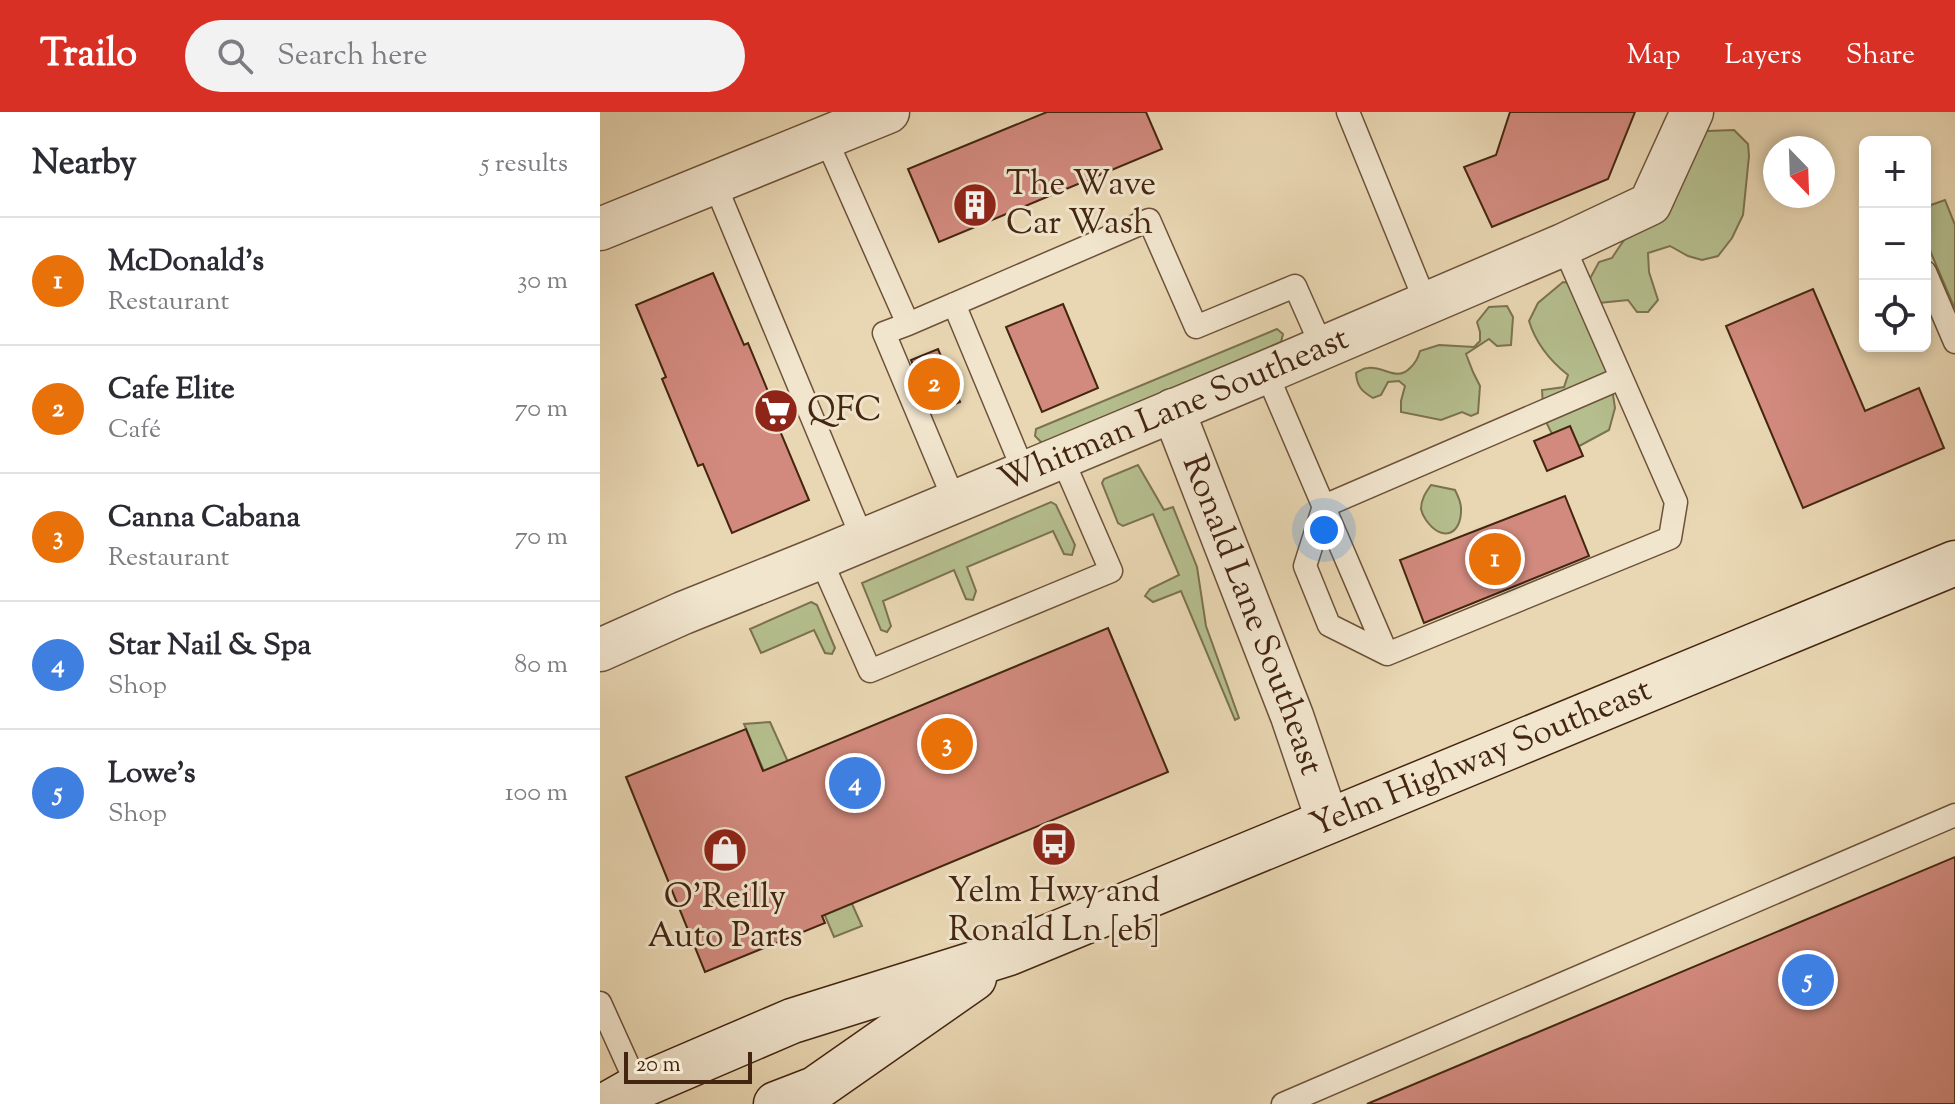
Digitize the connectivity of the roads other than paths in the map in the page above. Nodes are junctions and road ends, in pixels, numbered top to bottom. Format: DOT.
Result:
graph roads {
  1 [pos="888,112"];
  2 [pos="1348,112"];
  3 [pos="1692,112"];
  4 [pos="825,137"];
  5 [pos="714,182"];
  6 [pos="600,229"];
  7 [pos="1563,245"];
  8 [pos="1928,280"];
  9 [pos="1426,303"];
  10 [pos="954,304"];
  11 [pos="908,324"];
  12 [pos="1955,342"];
  13 [pos="1322,347"];
  14 [pos="1266,372"];
  15 [pos="1621,378"];
  16 [pos="1173,410"];
  17 [pos="1043,464"];
  18 [pos="955,502"];
  19 [pos="1324,506"];
  20 [pos="863,540"];
  21 [pos="820,558"];
  22 [pos="1955,563"];
  23 [pos="600,650"];
  24 [pos="1387,654"];
  25 [pos="1955,815"];
  26 [pos="1328,822"];
  27 [pos="1009,953"];
  28 [pos="600,1003"];
  29 [pos="623,1096"];
  30 [pos="804,1099"];
  31 [pos="1283,1104"];
  1 -- 4 [label="street"];
  2 -- 9 [label="lane"];
  3 -- 7 [label="street, Whitman Lane Southeast"];
  4 -- 5 [label="street"];
  4 -- 11 [label="lane"];
  5 -- 6 [label="street"];
  5 -- 20 [label="lane"];
  7 -- 9 [label="street, Whitman Lane Southeast"];
  7 -- 15 [label="lane"];
  8 -- 12 [label="lane"];
  9 -- 13 [label="street, Whitman Lane Southeast"];
  10 -- 11 [label="lane"];
  10 -- 13 [label="lane"];
  10 -- 17 [label="lane"];
  11 -- 18 [label="lane"];
  13 -- 14 [label="street, Whitman Lane Southeast"];
  14 -- 16 [label="street, Whitman Lane Southeast"];
  14 -- 19 [label="lane"];
  15 -- 19 [label="lane"];
  15 -- 24 [label="lane"];
  16 -- 17 [label="street, Whitman Lane Southeast"];
  16 -- 26 [label="street, Ronald Lane Southeast"];
  17 -- 18 [label="street, Whitman Lane Southeast"];
  17 -- 21 [label="lane"];
  18 -- 20 [label="street, Whitman Lane Southeast"];
  19 -- 24 [label="lane"];
  19 -- 24 [label="lane"];
  20 -- 21 [label="street, Whitman Lane Southeast"];
  21 -- 23 [label="street, Whitman Lane Southeast"];
  22 -- 26 [label="main road, Yelm Highway Southeast"];
  25 -- 31 [label="lane"];
  26 -- 27 [label="main road, Yelm Highway Southeast"];
  27 -- 29 [label="main road, Yelm Highway Southeast"];
  27 -- 30 [label="main road, Yelm Highway Southeast"];
  28 -- 29 [label="lane"];
}
